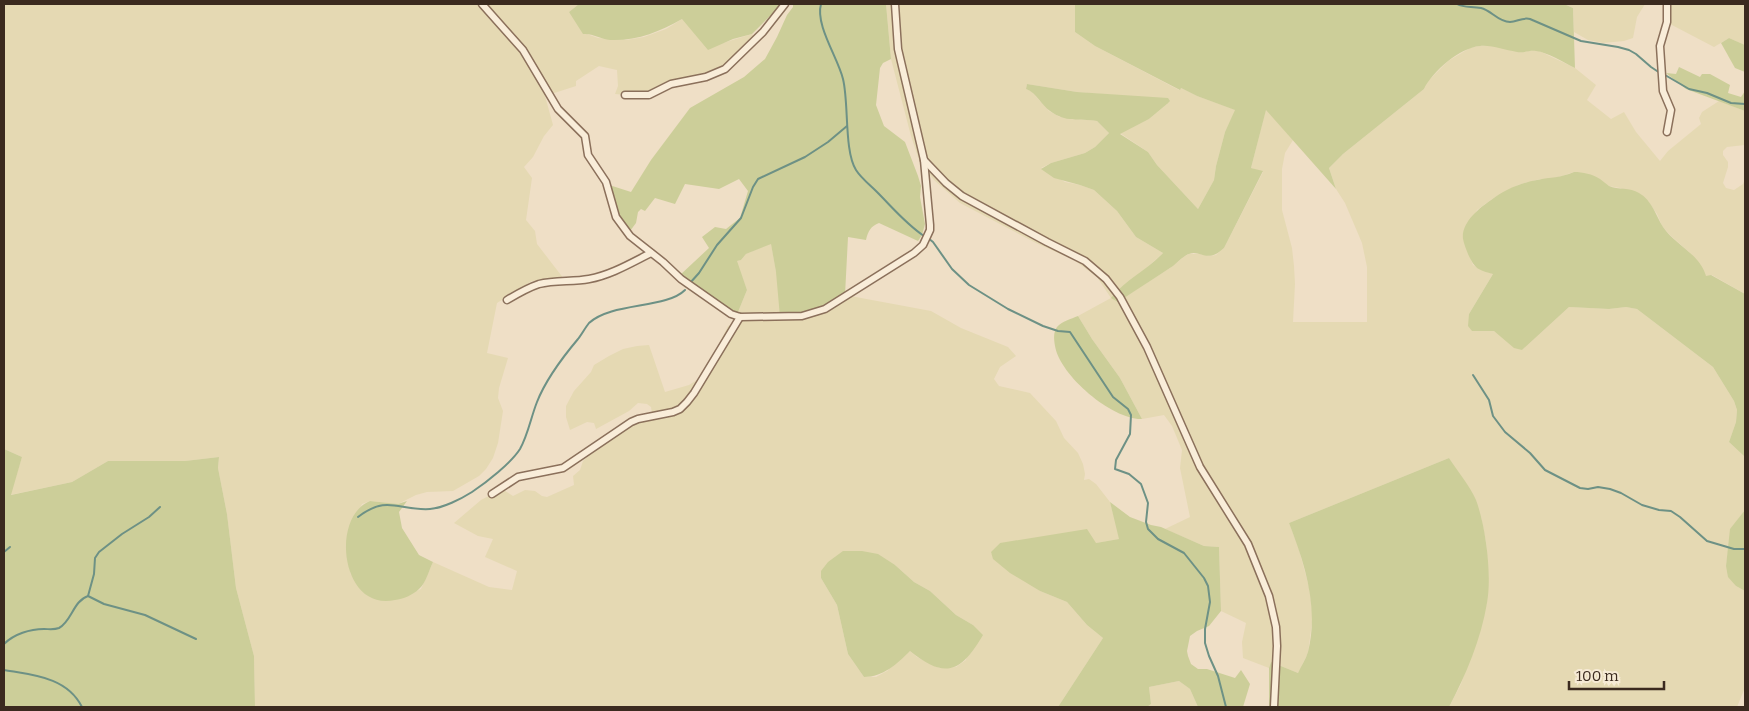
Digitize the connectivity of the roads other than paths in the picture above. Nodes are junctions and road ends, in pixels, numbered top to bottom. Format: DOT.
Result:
graph roads {
  1 [pos="482,4"];
  2 [pos="785,4"];
  3 [pos="895,4"];
  4 [pos="1667,4"];
  5 [pos="625,94"];
  6 [pos="1667,132"];
  7 [pos="924,160"];
  8 [pos="651,253"];
  9 [pos="507,300"];
  10 [pos="740,317"];
  11 [pos="492,494"];
  12 [pos="1274,707"];
  1 -- 8 [label="street"];
  2 -- 5 [label="street"];
  3 -- 7 [label="street"];
  4 -- 6 [label="street"];
  7 -- 10 [label="street"];
  7 -- 12 [label="street"];
  8 -- 9 [label="street"];
  8 -- 10 [label="street"];
  10 -- 11 [label="street"];
}
